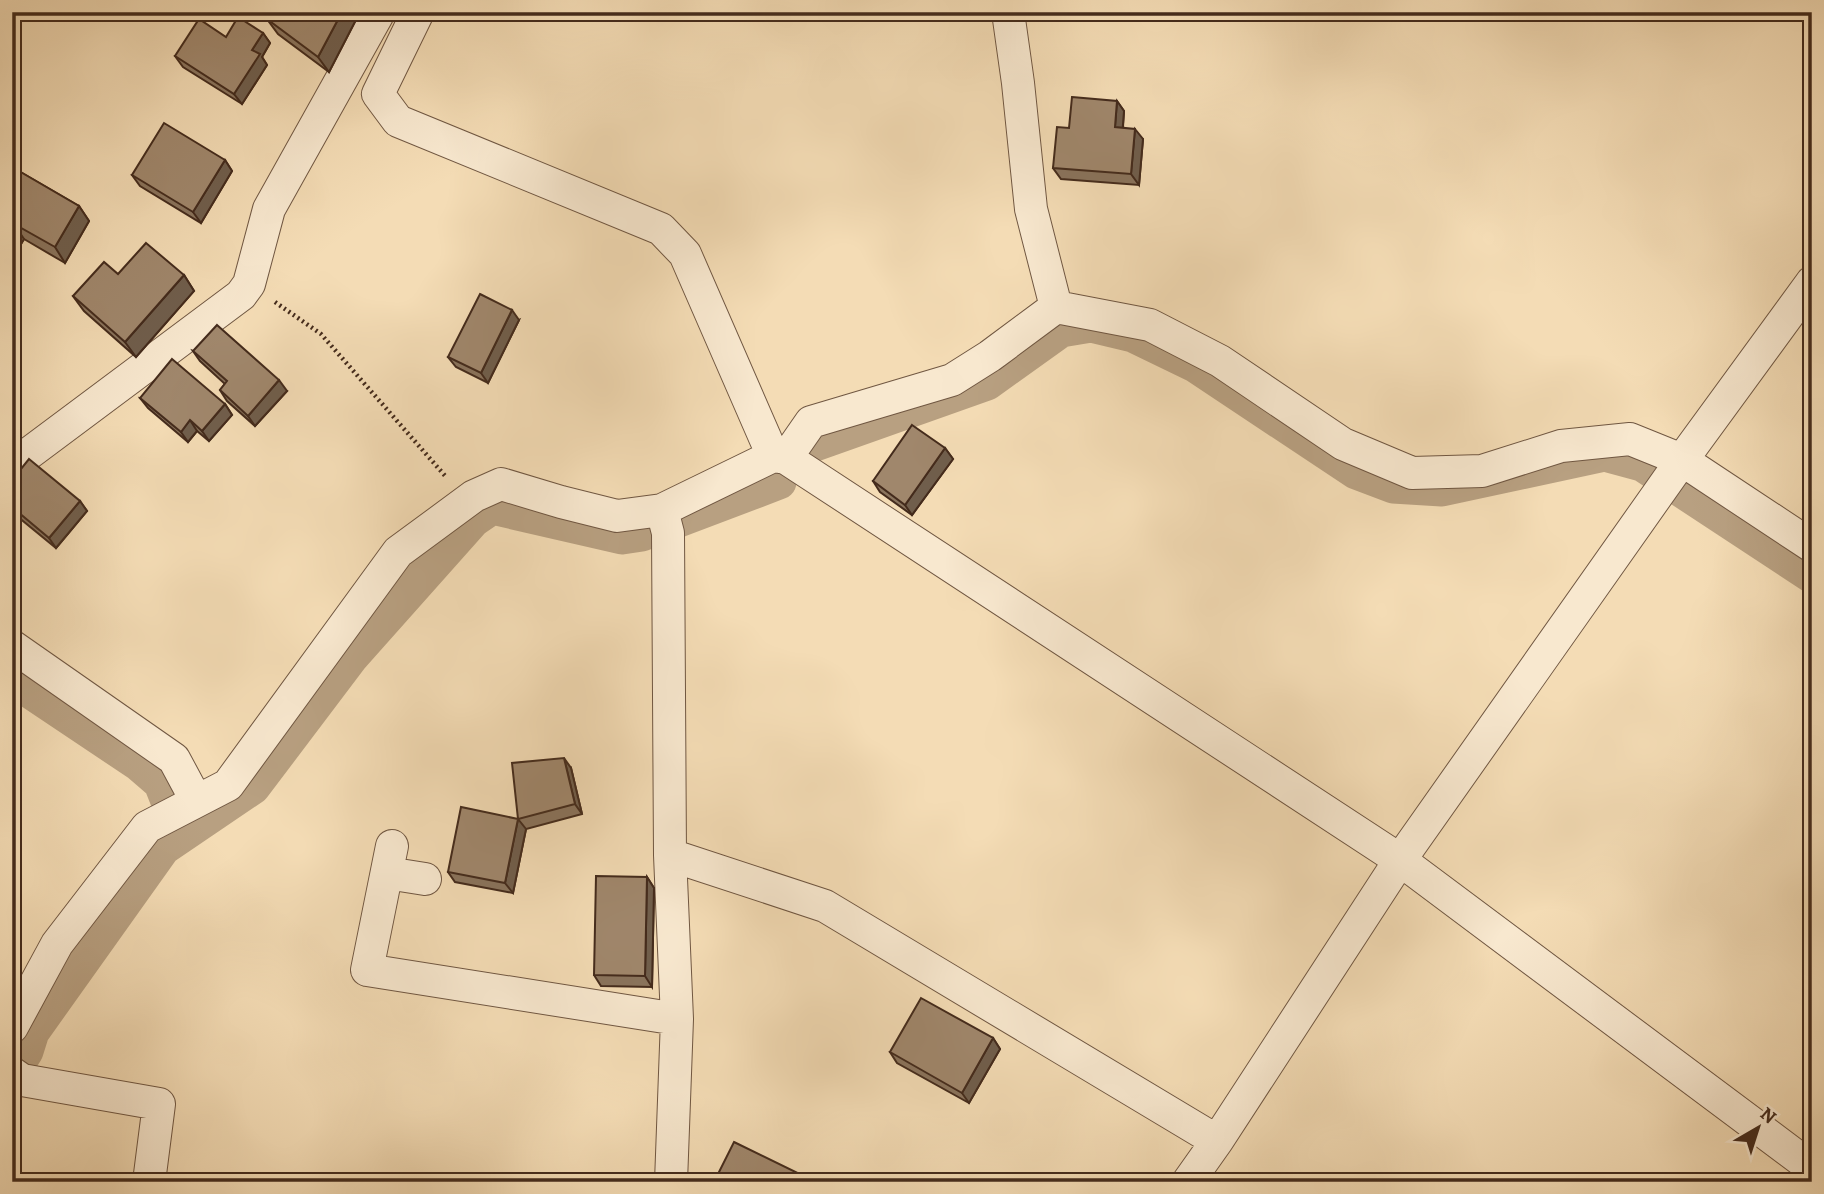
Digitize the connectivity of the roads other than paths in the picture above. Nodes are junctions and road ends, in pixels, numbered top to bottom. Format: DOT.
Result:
graph roads {
  1 [pos="379,12"];
  2 [pos="418,12"];
  3 [pos="1008,12"];
  4 [pos="1812,282"];
  5 [pos="1056,307"];
  6 [pos="779,457"];
  7 [pos="12,466"];
  8 [pos="1673,473"];
  9 [pos="665,521"];
  10 [pos="1812,546"];
  11 [pos="12,646"];
  12 [pos="181,808"];
  13 [pos="670,855"];
  14 [pos="1400,860"];
  15 [pos="425,880"];
  16 [pos="677,1019"];
  17 [pos="12,1027"];
  18 [pos="17,1077"];
  19 [pos="1217,1142"];
  20 [pos="1812,1168"];
  21 [pos="149,1182"];
  22 [pos="671,1182"];
  23 [pos="1188,1182"];
  1 -- 7 [label="street"];
  2 -- 6 [label="street"];
  3 -- 5 [label="street"];
  4 -- 8 [label="street"];
  5 -- 6 [label="street"];
  5 -- 8 [label="street"];
  6 -- 9 [label="street"];
  6 -- 14 [label="street"];
  8 -- 10 [label="street"];
  8 -- 14 [label="street"];
  9 -- 12 [label="street"];
  9 -- 13 [label="street"];
  11 -- 12 [label="street"];
  12 -- 17 [label="street"];
  13 -- 16 [label="street"];
  13 -- 19 [label="street"];
  14 -- 19 [label="street"];
  14 -- 20 [label="street"];
  15 -- 16 [label="street"];
  16 -- 22 [label="street"];
  18 -- 21 [label="street"];
  19 -- 23 [label="street"];
}
